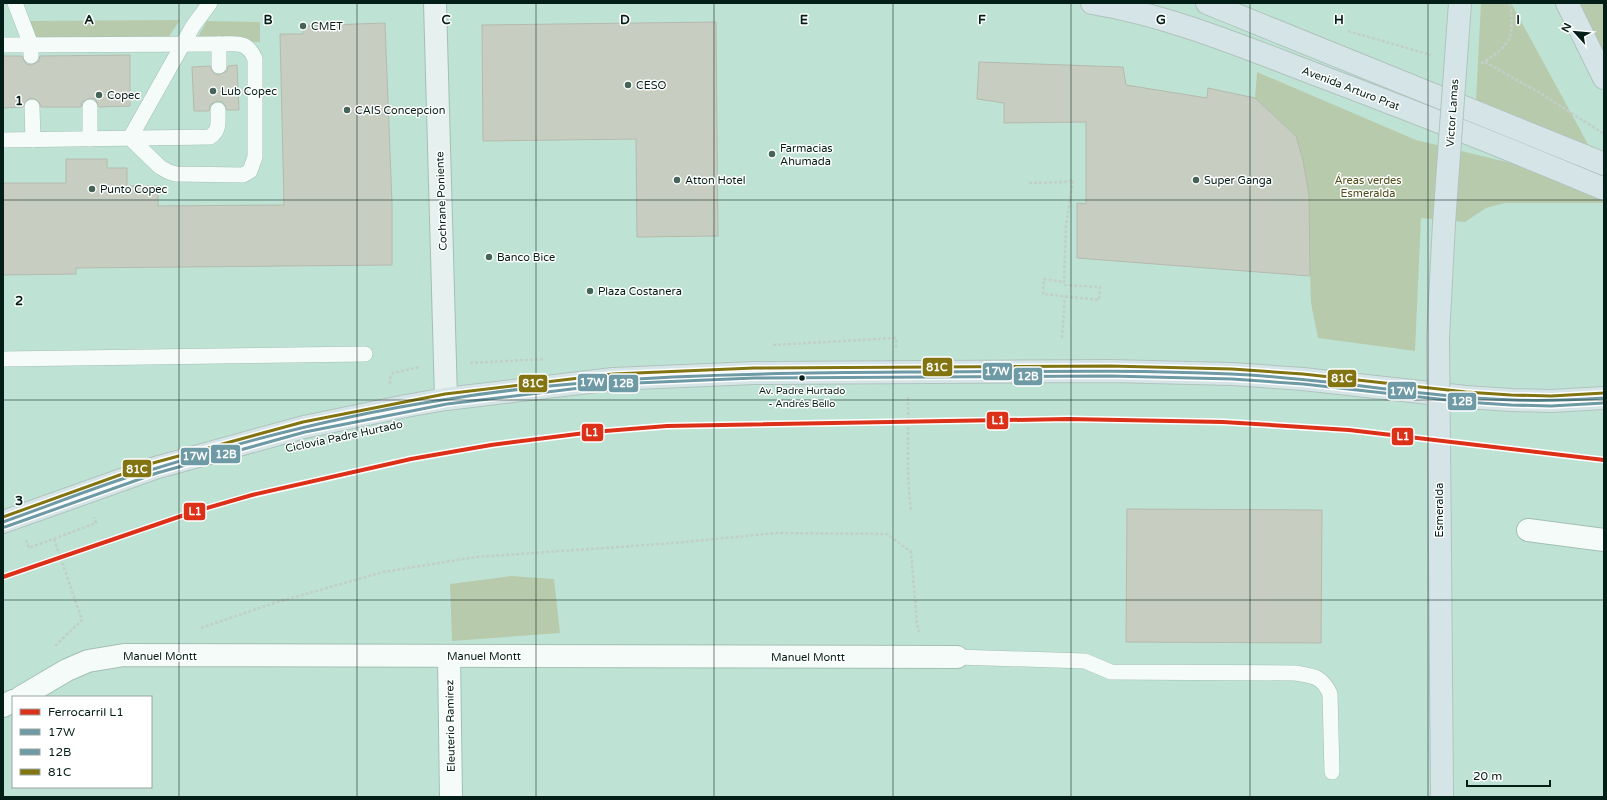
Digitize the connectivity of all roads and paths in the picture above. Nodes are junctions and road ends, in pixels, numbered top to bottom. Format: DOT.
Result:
graph roads {
  1 [pos="15,3"];
  2 [pos="210,3"];
  3 [pos="435,3"];
  4 [pos="1092,3"];
  5 [pos="1207,3"];
  6 [pos="1460,3"];
  7 [pos="1510,3"];
  8 [pos="1567,3"];
  9 [pos="1343,29"];
  10 [pos="219,44"];
  11 [pos="3,45"];
  12 [pos="183,45"];
  13 [pos="31,50"];
  14 [pos="1438,58"];
  15 [pos="1484,62"];
  16 [pos="1479,63"];
  17 [pos="218,66"];
  18 [pos="1604,78"];
  19 [pos="32,107"];
  20 [pos="90,107"];
  21 [pos="218,110"];
  22 [pos="1604,134"];
  23 [pos="90,138"];
  24 [pos="130,138"];
  25 [pos="3,140"];
  26 [pos="33,140"];
  27 [pos="1604,164"];
  28 [pos="1029,183"];
  29 [pos="1604,189"];
  30 [pos="1444,224"];
  31 [pos="1064,282"];
  32 [pos="1065,297"];
  33 [pos="1062,338"];
  34 [pos="365,354"];
  35 [pos="3,359"];
  36 [pos="423,362"];
  37 [pos="908,394"];
  38 [pos="1604,398"];
  39 [pos="446,399"];
  40 [pos="392,408"];
  41 [pos="911,511"];
  42 [pos="100,513"];
  43 [pos="3,522"];
  44 [pos="1528,530"];
  45 [pos="32,537"];
  46 [pos="54,539"];
  47 [pos="1604,540"];
  48 [pos="199,629"];
  49 [pos="53,649"];
  50 [pos="449,656"];
  51 [pos="928,657"];
  52 [pos="957,658"];
  53 [pos="22,696"];
  54 [pos="12,702"];
  55 [pos="3,706"];
  56 [pos="1332,772"];
  57 [pos="451,797"];
  58 [pos="1442,797"];
  1 -- 13 [label="lane"];
  2 -- 12 [label="lane"];
  3 -- 39 [label="street, Cochrane Poniente"];
  4 -- 29 [label="main road, Avenida Arturo Prat"];
  5 -- 27 [label="main road"];
  6 -- 30 [label="main road, Víctor Lamas, bridge"];
  7 -- 15 [label="path"];
  8 -- 18 [label="main road"];
  9 -- 14 [label="path"];
  10 -- 12 [label="lane"];
  10 -- 17 [label="lane"];
  10 -- 24 [label="lane"];
  11 -- 13 [label="lane"];
  12 -- 13 [label="lane"];
  12 -- 24 [label="lane"];
  15 -- 16 [label="path"];
  15 -- 22 [label="path"];
  19 -- 26 [label="lane"];
  20 -- 23 [label="lane"];
  21 -- 24 [label="lane"];
  23 -- 24 [label="lane"];
  23 -- 26 [label="lane"];
  25 -- 26 [label="lane"];
  28 -- 31 [label="path"];
  30 -- 58 [label="main road, Esmeralda, bridge"];
  31 -- 32 [label="path"];
  31 -- 32 [label="path"];
  32 -- 33 [label="path"];
  34 -- 35 [label="lane"];
  36 -- 40 [label="path"];
  37 -- 41 [label="path"];
  38 -- 39 [label="main road"];
  39 -- 40 [label="main road"];
  40 -- 43 [label="main road"];
  42 -- 46 [label="path"];
  44 -- 47 [label="street"];
  45 -- 46 [label="path"];
  46 -- 49 [label="path"];
  48 -- 51 [label="path"];
  50 -- 51 [label="street, Manuel Montt"];
  50 -- 53 [label="street, Manuel Montt"];
  50 -- 57 [label="street, Eleuterio Ramírez"];
  51 -- 52 [label="street, Manuel Montt"];
  52 -- 56 [label="lane"];
  54 -- 55 [label="street"];
}
